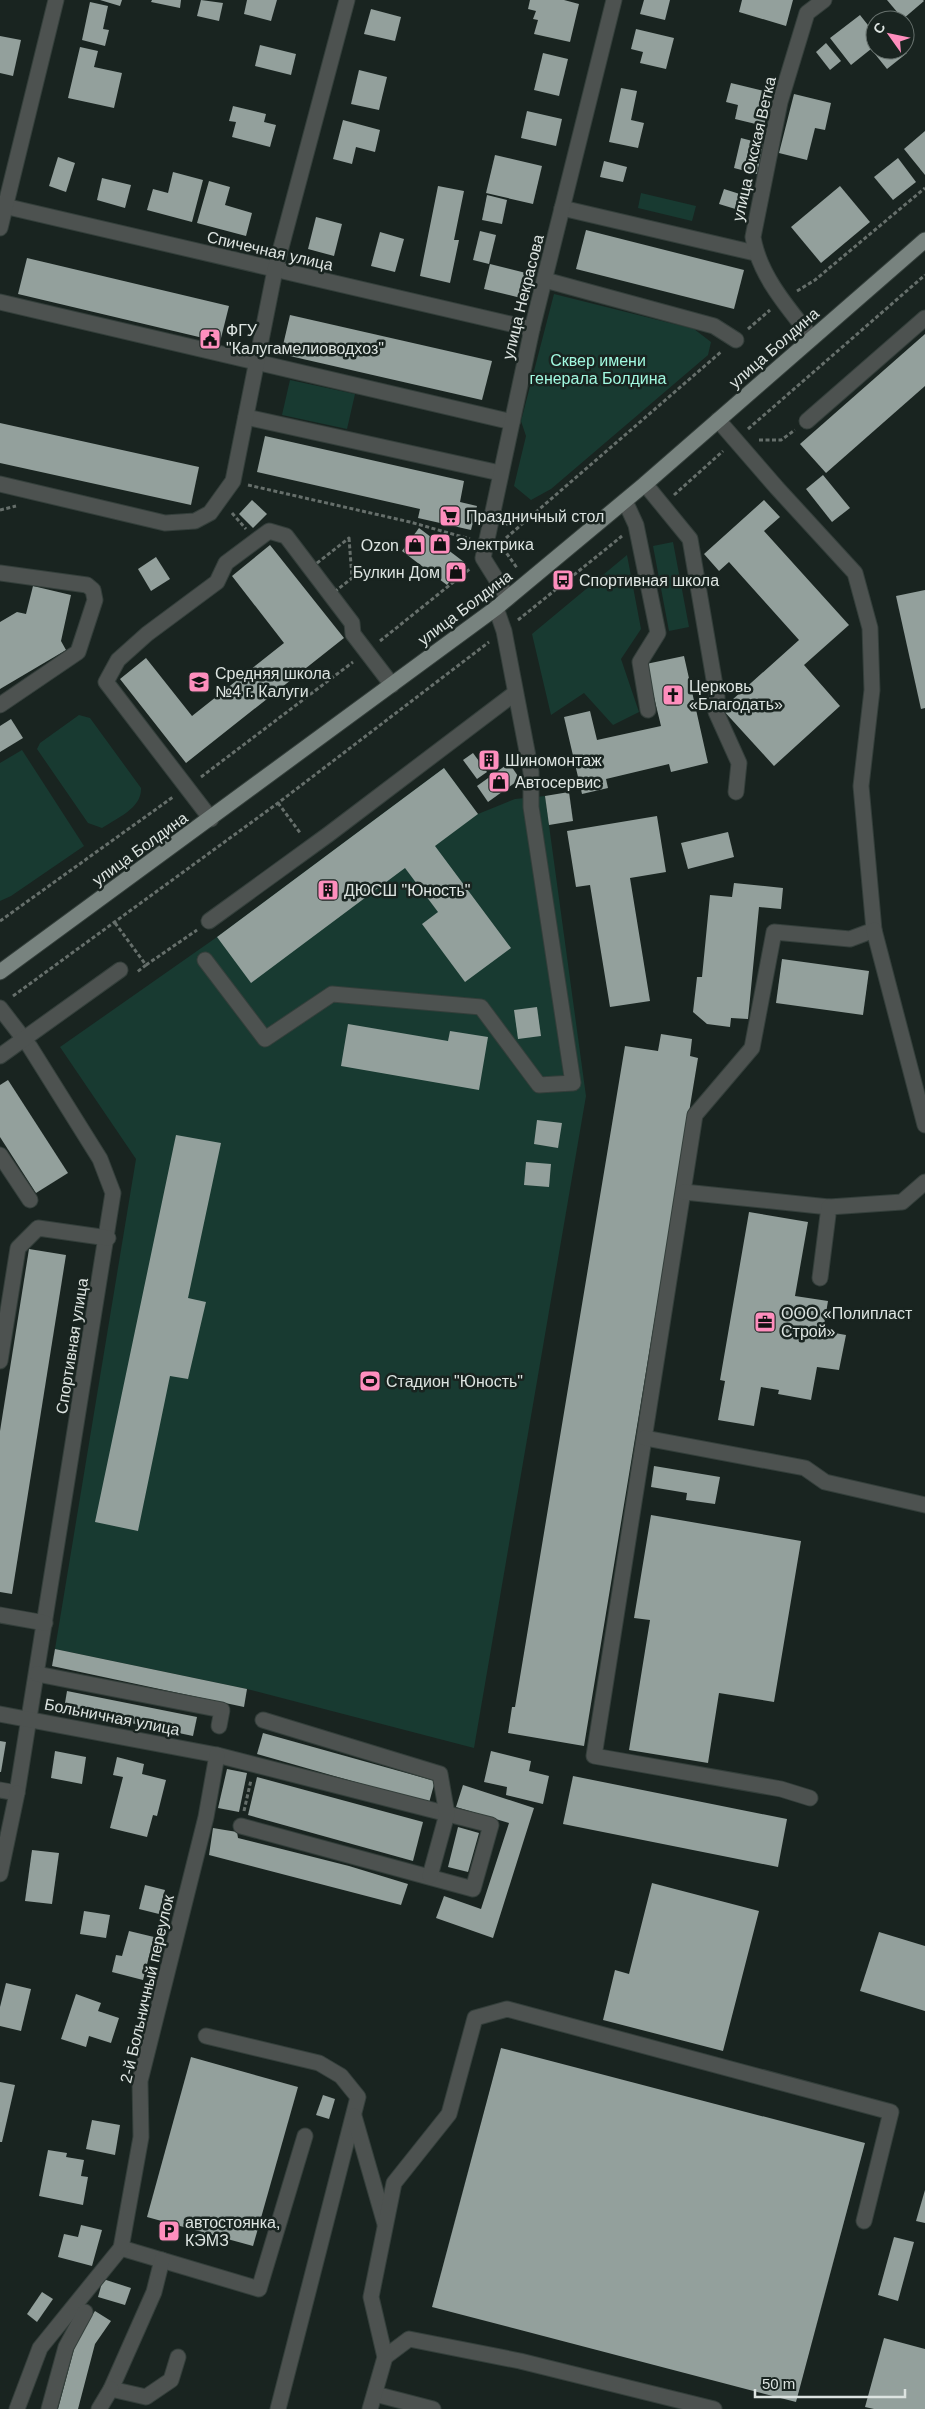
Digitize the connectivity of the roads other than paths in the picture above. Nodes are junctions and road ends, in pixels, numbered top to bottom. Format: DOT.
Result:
graph roads {
  1 [pos="56,0"];
  2 [pos="347,0"];
  3 [pos="614,0"];
  4 [pos="824,0"];
  5 [pos="810,7"];
  6 [pos="2,206"];
  7 [pos="562,208"];
  8 [pos="0,228"];
  9 [pos="925,240"];
  10 [pos="756,253"];
  11 [pos="275,270"];
  12 [pos="545,280"];
  13 [pos="0,302"];
  14 [pos="925,318"];
  15 [pos="532,329"];
  16 [pos="812,338"];
  17 [pos="736,340"];
  18 [pos="256,362"];
  19 [pos="246,417"];
  20 [pos="718,420"];
  21 [pos="807,421"];
  22 [pos="512,422"];
  23 [pos="500,473"];
  24 [pos="0,484"];
  25 [pos="646,484"];
  26 [pos="625,501"];
  27 [pos="0,572"];
  28 [pos="508,598"];
  29 [pos="496,608"];
  30 [pos="392,684"];
  31 [pos="515,693"];
  32 [pos="0,706"];
  33 [pos="648,710"];
  34 [pos="736,792"];
  35 [pos="210,819"];
  36 [pos="209,921"];
  37 [pos="874,930"];
  38 [pos="205,960"];
  39 [pos="120,970"];
  40 [pos="0,972"];
  41 [pos="4,1004"];
  42 [pos="25,1040"];
  43 [pos="0,1056"];
  44 [pos="925,1125"];
  45 [pos="0,1155"];
  46 [pos="925,1182"];
  47 [pos="684,1192"];
  48 [pos="30,1200"];
  49 [pos="829,1207"];
  50 [pos="108,1238"];
  51 [pos="820,1278"];
  52 [pos="0,1361"];
  53 [pos="645,1438"];
  54 [pos="925,1505"];
  55 [pos="0,1615"];
  56 [pos="45,1623"];
  57 [pos="37,1674"];
  58 [pos="0,1714"];
  59 [pos="29,1719"];
  60 [pos="263,1720"];
  61 [pos="219,1726"];
  62 [pos="217,1755"];
  63 [pos="0,1790"];
  64 [pos="17,1793"];
  65 [pos="810,1798"];
  66 [pos="447,1814"];
  67 [pos="241,1826"];
  68 [pos="0,1874"];
  69 [pos="430,1876"];
  70 [pos="206,2036"];
  71 [pos="353,2115"];
  72 [pos="304,2136"];
  73 [pos="864,2221"];
  74 [pos="385,2226"];
  75 [pos="121,2248"];
  76 [pos="162,2260"];
  77 [pos="85,2312"];
  78 [pos="178,2357"];
  79 [pos="385,2357"];
  80 [pos="111,2389"];
  81 [pos="375,2394"];
  82 [pos="17,2409"];
  83 [pos="49,2409"];
  84 [pos="99,2409"];
  85 [pos="278,2409"];
  86 [pos="370,2409"];
  87 [pos="433,2409"];
  88 [pos="714,2409"];
  1 -- 6 [label="street"];
  2 -- 11 [label="street"];
  3 -- 7 [label="street, улица Некрасова"];
  4 -- 5 [label="street, улица Окская Ветка"];
  5 -- 10 [label="street, улица Окская Ветка"];
  6 -- 8 [label="street"];
  6 -- 11 [label="street, Спичечная улица"];
  7 -- 10 [label="street"];
  7 -- 12 [label="street, улица Некрасова"];
  9 -- 16 [label="main road, улица Болдина"];
  10 -- 16 [label="street, улица Окская Ветка"];
  11 -- 15 [label="street, Спичечная улица"];
  11 -- 18 [label="street"];
  12 -- 15 [label="street, улица Некрасова"];
  12 -- 17 [label="street"];
  13 -- 18 [label="street"];
  14 -- 21 [label="street"];
  15 -- 22 [label="street, улица Некрасова"];
  16 -- 20 [label="main road, улица Болдина"];
  18 -- 19 [label="street"];
  18 -- 22 [label="street"];
  19 -- 23 [label="street"];
  19 -- 24 [label="street"];
  20 -- 25 [label="main road, улица Болдина"];
  20 -- 37 [label="street"];
  22 -- 23 [label="street, улица Некрасова"];
  23 -- 28 [label="street, улица Некрасова"];
  25 -- 26 [label="main road, улица Болдина"];
  25 -- 34 [label="street"];
  26 -- 28 [label="main road, улица Болдина"];
  26 -- 33 [label="street"];
  27 -- 32 [label="street"];
  28 -- 29 [label="main road, улица Болдина"];
  29 -- 30 [label="main road, улица Болдина"];
  29 -- 31 [label="street"];
  30 -- 35 [label="main road, улица Болдина"];
  30 -- 35 [label="street"];
  31 -- 36 [label="street"];
  31 -- 38 [label="street"];
  35 -- 40 [label="main road, улица Болдина"];
  37 -- 44 [label="street"];
  37 -- 47 [label="street"];
  39 -- 42 [label="street"];
  41 -- 42 [label="street, Спортивная улица"];
  42 -- 43 [label="street"];
  42 -- 50 [label="street, Спортивная улица"];
  45 -- 48 [label="street"];
  46 -- 49 [label="street"];
  47 -- 49 [label="street"];
  47 -- 53 [label="street"];
  49 -- 51 [label="street"];
  50 -- 52 [label="street"];
  50 -- 56 [label="street, Спортивная улица"];
  53 -- 54 [label="street"];
  53 -- 65 [label="street"];
  55 -- 56 [label="street"];
  56 -- 57 [label="street, Спортивная улица"];
  57 -- 59 [label="street, Спортивная улица"];
  57 -- 61 [label="street"];
  58 -- 59 [label="street, Больничная улица"];
  59 -- 62 [label="street, Больничная улица"];
  59 -- 64 [label="street, Спортивная улица"];
  60 -- 66 [label="street"];
  62 -- 66 [label="street, Больничная улица"];
  62 -- 75 [label="street, 2-й Больничный переулок"];
  63 -- 64 [label="street"];
  64 -- 68 [label="street, Спортивная улица"];
  66 -- 69 [label="street"];
  66 -- 69 [label="street, Больничная улица"];
  67 -- 69 [label="street"];
  70 -- 71 [label="street"];
  71 -- 74 [label="street"];
  71 -- 85 [label="street"];
  72 -- 76 [label="street"];
  73 -- 74 [label="street"];
  74 -- 79 [label="street"];
  75 -- 76 [label="street"];
  75 -- 82 [label="street, 2-й Больничный переулок"];
  76 -- 80 [label="street"];
  77 -- 83 [label="street"];
  78 -- 80 [label="street"];
  79 -- 81 [label="street"];
  79 -- 88 [label="street"];
  80 -- 84 [label="street"];
  81 -- 86 [label="street"];
  81 -- 87 [label="street"];
}
